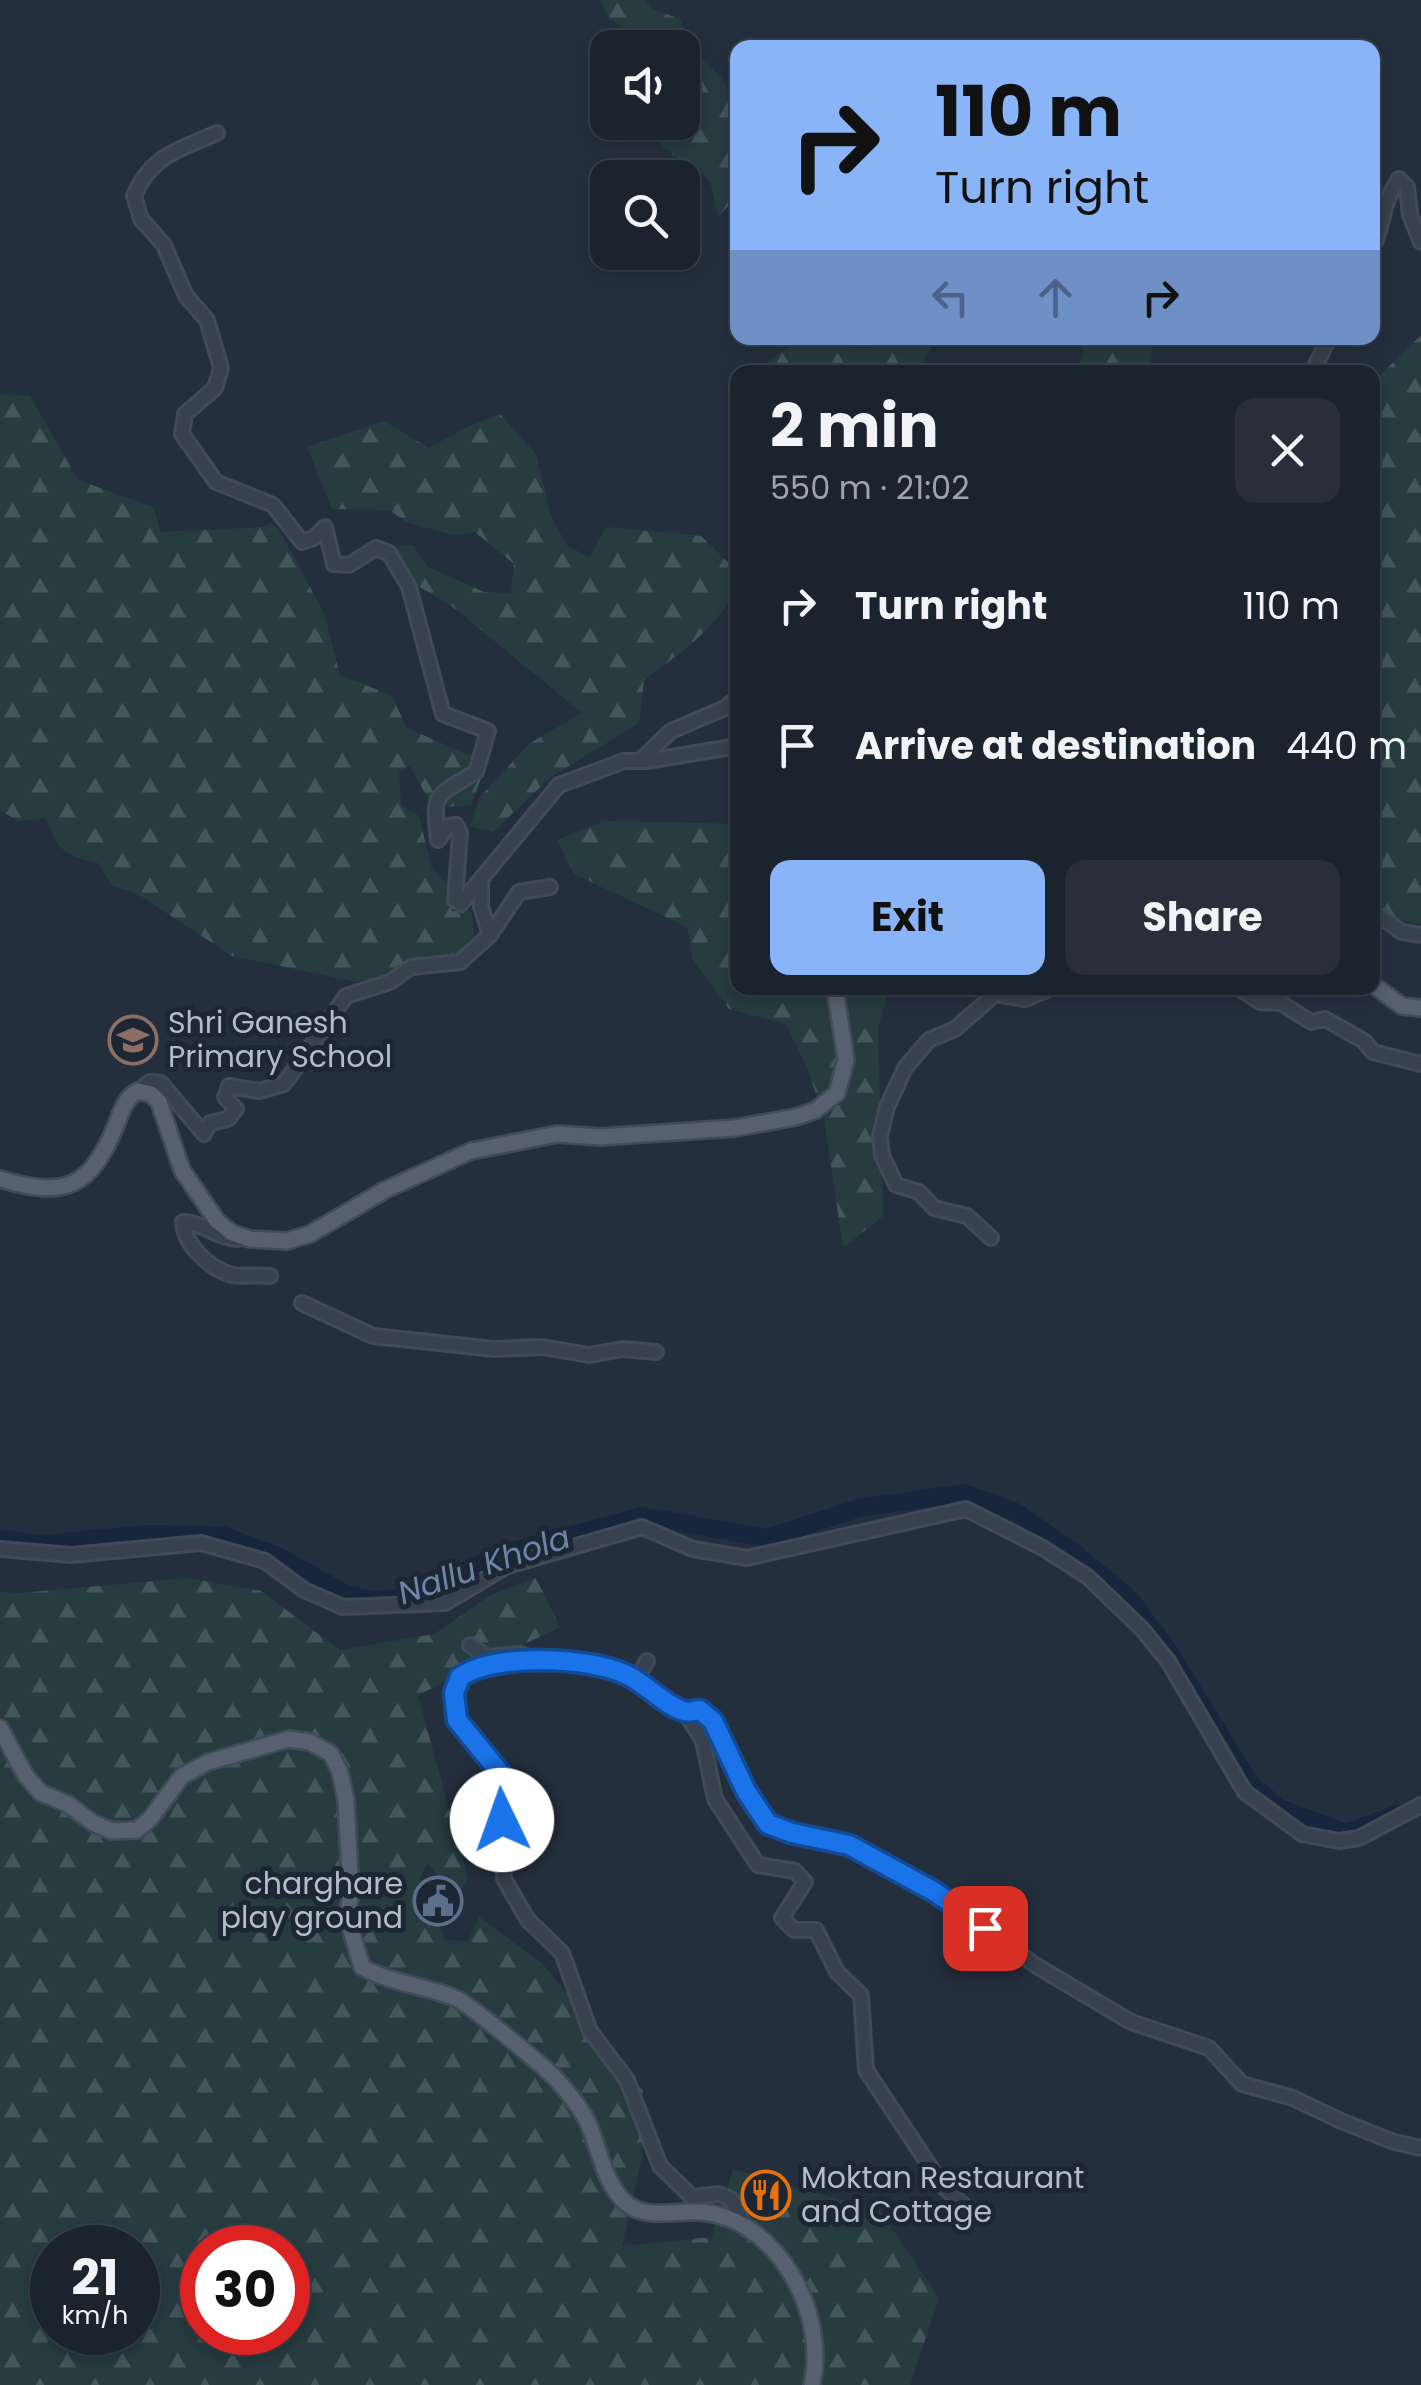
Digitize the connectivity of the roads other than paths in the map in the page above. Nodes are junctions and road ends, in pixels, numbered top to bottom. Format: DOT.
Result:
graph roads {
  1 [pos="217,133"];
  2 [pos="1380,234"];
  3 [pos="1421,242"];
  4 [pos="730,704"];
  5 [pos="730,747"];
  6 [pos="641,760"];
  7 [pos="481,879"];
  8 [pos="550,887"];
  9 [pos="1380,916"];
  10 [pos="1421,934"];
  11 [pos="490,935"];
  12 [pos="1380,990"];
  13 [pos="836,995"];
  14 [pos="995,995"];
  15 [pos="1002,995"];
  16 [pos="1035,995"];
  17 [pos="1250,995"];
  18 [pos="1421,1008"];
  19 [pos="1421,1064"];
  20 [pos="138,1091"];
  21 [pos="0,1180"];
  22 [pos="991,1238"];
  23 [pos="250,1239"];
  24 [pos="270,1276"];
  25 [pos="302,1303"];
  26 [pos="656,1352"];
  27 [pos="0,1549"];
  28 [pos="470,1645"];
  29 [pos="534,1658"];
  30 [pos="646,1661"];
  31 [pos="636,1680"];
  32 [pos="684,1712"];
  33 [pos="0,1728"];
  34 [pos="1421,1805"];
  35 [pos="1421,2148"];
  36 [pos="963,2204"];
  37 [pos="746,2229"];
  38 [pos="812,2385"];
  1 -- 7 [label="street"];
  2 -- 3 [label="street"];
  4 -- 6 [label="street"];
  5 -- 6 [label="street"];
  6 -- 7 [label="street"];
  7 -- 11 [label="street"];
  8 -- 11 [label="street"];
  9 -- 10 [label="street"];
  11 -- 20 [label="street"];
  12 -- 18 [label="main road"];
  13 -- 23 [label="main road"];
  14 -- 22 [label="street"];
  15 -- 16 [label="street"];
  17 -- 19 [label="street"];
  20 -- 21 [label="main road"];
  20 -- 23 [label="main road"];
  23 -- 24 [label="street"];
  25 -- 26 [label="street"];
  27 -- 34 [label="street"];
  28 -- 29 [label="street"];
  29 -- 31 [label="street"];
  29 -- 37 [label="street"];
  30 -- 31 [label="street"];
  31 -- 32 [label="street"];
  32 -- 35 [label="street"];
  32 -- 36 [label="street"];
  33 -- 37 [label="main road"];
  37 -- 38 [label="main road"];
}
